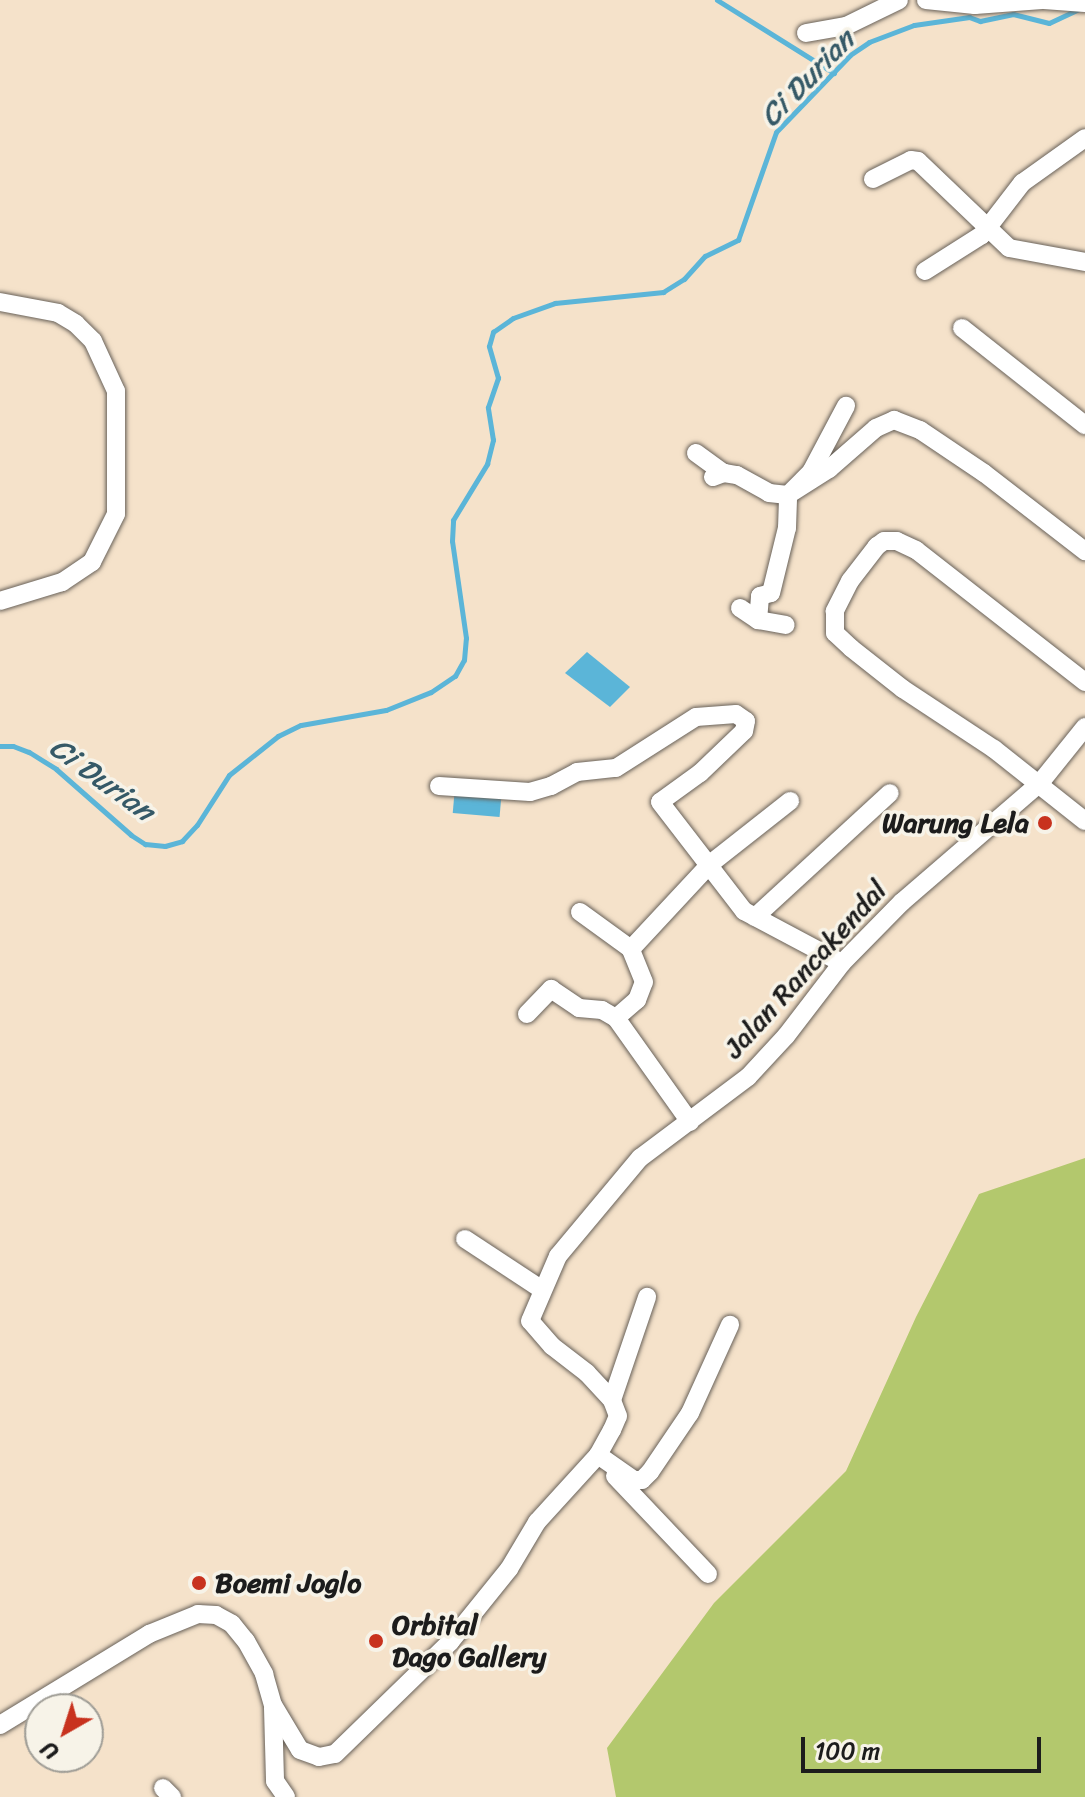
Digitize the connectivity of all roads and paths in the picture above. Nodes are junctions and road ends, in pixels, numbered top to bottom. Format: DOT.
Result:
graph roads {
  1 [pos="899,0"];
  2 [pos="926,0"];
  3 [pos="1043,0"];
  4 [pos="976,3"];
  5 [pos="1084,3"];
  6 [pos="806,33"];
  7 [pos="1085,138"];
  8 [pos="873,179"];
  9 [pos="989,226"];
  10 [pos="1085,262"];
  11 [pos="925,271"];
  12 [pos="0,302"];
  13 [pos="962,328"];
  14 [pos="846,406"];
  15 [pos="1085,425"];
  16 [pos="696,453"];
  17 [pos="788,495"];
  18 [pos="1085,551"];
  19 [pos="0,601"];
  20 [pos="740,608"];
  21 [pos="758,620"];
  22 [pos="786,625"];
  23 [pos="1085,682"];
  24 [pos="1085,727"];
  25 [pos="1040,783"];
  26 [pos="439,786"];
  27 [pos="890,793"];
  28 [pos="790,801"];
  29 [pos="1085,821"];
  30 [pos="710,864"];
  31 [pos="580,912"];
  32 [pos="755,917"];
  33 [pos="631,949"];
  34 [pos="842,963"];
  35 [pos="527,1014"];
  36 [pos="616,1018"];
  37 [pos="690,1122"];
  38 [pos="465,1239"];
  39 [pos="541,1289"];
  40 [pos="647,1297"];
  41 [pos="730,1325"];
  42 [pos="612,1400"];
  43 [pos="595,1459"];
  44 [pos="708,1574"];
  45 [pos="273,1705"];
  46 [pos="0,1725"];
  47 [pos="286,1797"];
  1 -- 6 [label="street"];
  2 -- 4 [label="street"];
  3 -- 4 [label="street"];
  3 -- 5 [label="street"];
  7 -- 9 [label="street"];
  8 -- 9 [label="street"];
  9 -- 10 [label="street"];
  9 -- 11 [label="street"];
  12 -- 19 [label="street"];
  13 -- 15 [label="street"];
  14 -- 17 [label="street"];
  16 -- 17 [label="street"];
  17 -- 18 [label="street"];
  17 -- 21 [label="street"];
  20 -- 21 [label="street"];
  21 -- 22 [label="street"];
  23 -- 25 [label="street"];
  24 -- 25 [label="street, Jalan Rancakendal"];
  25 -- 29 [label="street"];
  25 -- 34 [label="street, Jalan Rancakendal"];
  26 -- 30 [label="street"];
  27 -- 32 [label="street"];
  28 -- 30 [label="street"];
  30 -- 32 [label="street"];
  30 -- 33 [label="street"];
  31 -- 33 [label="street"];
  32 -- 34 [label="street"];
  33 -- 36 [label="street"];
  34 -- 37 [label="street, Jalan Rancakendal"];
  35 -- 36 [label="street"];
  36 -- 37 [label="street"];
  37 -- 39 [label="street, Jalan Rancakendal"];
  38 -- 39 [label="street"];
  39 -- 42 [label="street, Jalan Rancakendal"];
  40 -- 42 [label="street"];
  41 -- 43 [label="street"];
  42 -- 43 [label="street"];
  43 -- 44 [label="street"];
  43 -- 45 [label="street"];
  45 -- 46 [label="street"];
  45 -- 47 [label="street"];
}
